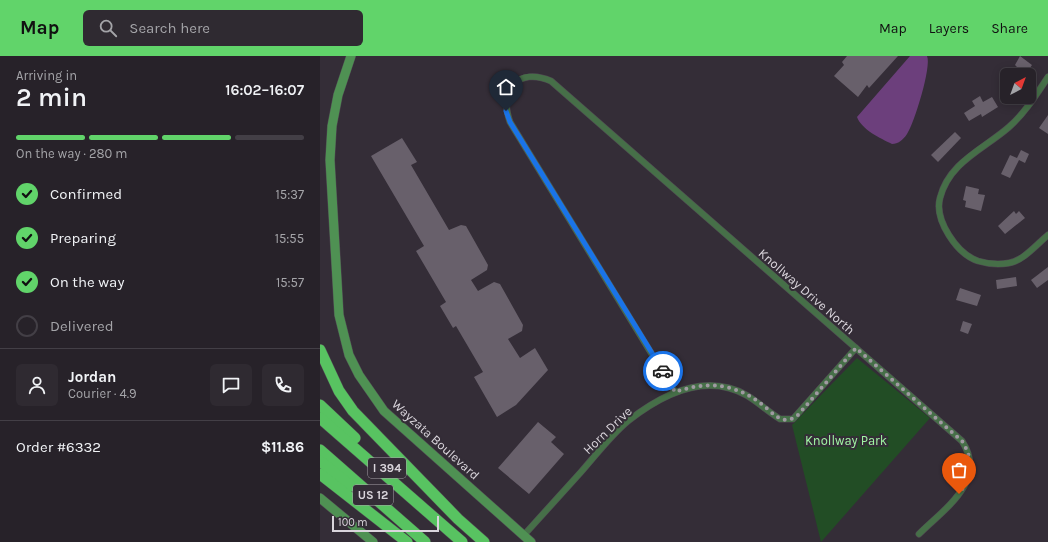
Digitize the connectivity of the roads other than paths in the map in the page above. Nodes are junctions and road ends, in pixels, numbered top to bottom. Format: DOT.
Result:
graph roads {
  1 [pos="350,56"];
  2 [pos="1048,77"];
  3 [pos="1048,235"];
  4 [pos="856,348"];
  5 [pos="320,350"];
  6 [pos="675,392"];
  7 [pos="320,405"];
  8 [pos="320,418"];
  9 [pos="320,450"];
  10 [pos="320,462"];
  11 [pos="320,474"];
  12 [pos="320,498"];
  13 [pos="452,534"];
  14 [pos="918,534"];
  15 [pos="524,535"];
  16 [pos="373,542"];
  17 [pos="407,542"];
  18 [pos="424,542"];
  19 [pos="462,542"];
  20 [pos="484,542"];
  21 [pos="531,542"];
  1 -- 15 [label="street, Wayzata Boulevard"];
  2 -- 3 [label="street"];
  4 -- 6 [label="street, Horn Drive"];
  4 -- 6 [label="street, Knollway Drive North"];
  4 -- 14 [label="street, Knollway Drive North"];
  5 -- 20 [label="highway"];
  6 -- 15 [label="street, Horn Drive"];
  7 -- 13 [label="highway, I 394"];
  8 -- 13 [label="highway, US 12"];
  9 -- 18 [label="highway, US 12"];
  10 -- 18 [label="highway, I 394"];
  11 -- 17 [label="highway"];
  12 -- 16 [label="street"];
  13 -- 19 [label="highway, I 394"];
  15 -- 21 [label="street, Wayzata Boulevard"];
}
